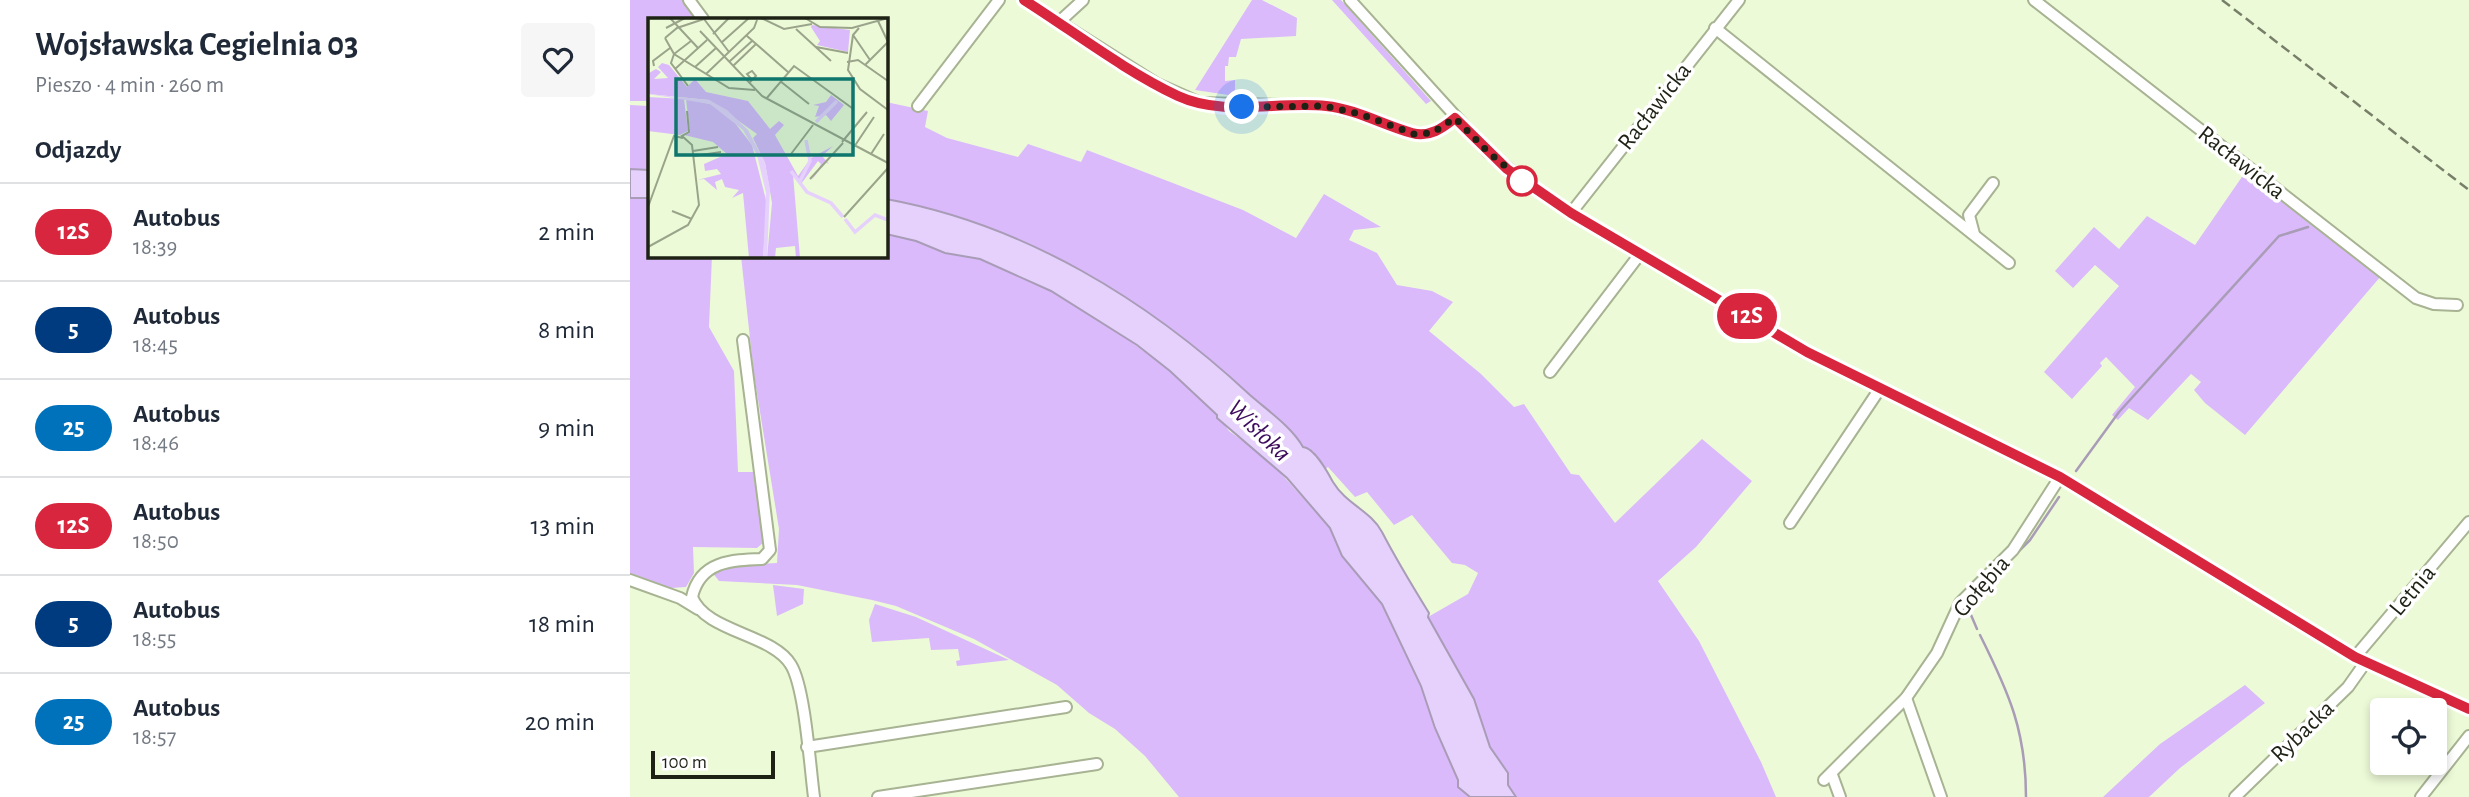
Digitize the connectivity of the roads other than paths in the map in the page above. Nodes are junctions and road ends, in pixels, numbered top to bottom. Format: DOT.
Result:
graph roads {
  1 [pos="689,0"];
  2 [pos="999,0"];
  3 [pos="1024,0"];
  4 [pos="1083,0"];
  5 [pos="1350,0"];
  6 [pos="1739,0"];
  7 [pos="2034,0"];
  8 [pos="702,18"];
  9 [pos="1059,22"];
  10 [pos="1716,28"];
  11 [pos="918,106"];
  12 [pos="1455,118"];
  13 [pos="1993,183"];
  14 [pos="1571,213"];
  15 [pos="1974,234"];
  16 [pos="1640,254"];
  17 [pos="2009,263"];
  18 [pos="2457,305"];
  19 [pos="743,340"];
  20 [pos="1550,372"];
  21 [pos="1879,390"];
  22 [pos="2060,477"];
  23 [pos="2469,522"];
  24 [pos="1790,523"];
  25 [pos="630,580"];
  26 [pos="686,597"];
  27 [pos="2360,660"];
  28 [pos="1906,698"];
  29 [pos="1066,707"];
  30 [pos="2469,709"];
  31 [pos="2469,736"];
  32 [pos="807,747"];
  33 [pos="1097,764"];
  34 [pos="814,797"];
  35 [pos="878,797"];
  36 [pos="1840,797"];
  37 [pos="1941,797"];
  38 [pos="2235,797"];
  39 [pos="2421,797"];
  1 -- 8 [label="street"];
  2 -- 11 [label="street"];
  3 -- 9 [label="street"];
  4 -- 9 [label="street"];
  5 -- 12 [label="street"];
  6 -- 10 [label="street, Racławicka"];
  7 -- 18 [label="street, Racławicka"];
  9 -- 12 [label="street"];
  10 -- 14 [label="street, Racławicka"];
  10 -- 15 [label="street"];
  12 -- 14 [label="street"];
  13 -- 15 [label="street"];
  14 -- 16 [label="street"];
  15 -- 17 [label="street"];
  16 -- 20 [label="street"];
  16 -- 21 [label="street"];
  19 -- 26 [label="street"];
  21 -- 22 [label="street"];
  21 -- 24 [label="street"];
  22 -- 27 [label="street"];
  22 -- 28 [label="street, Gołębia"];
  23 -- 27 [label="street, Letnia"];
  25 -- 26 [label="street"];
  26 -- 32 [label="street"];
  27 -- 30 [label="street"];
  27 -- 38 [label="street, Rybacka"];
  28 -- 36 [label="street, Gołębia"];
  28 -- 37 [label="street"];
  29 -- 32 [label="street"];
  31 -- 39 [label="street"];
  32 -- 34 [label="street"];
  33 -- 35 [label="street"];
}
